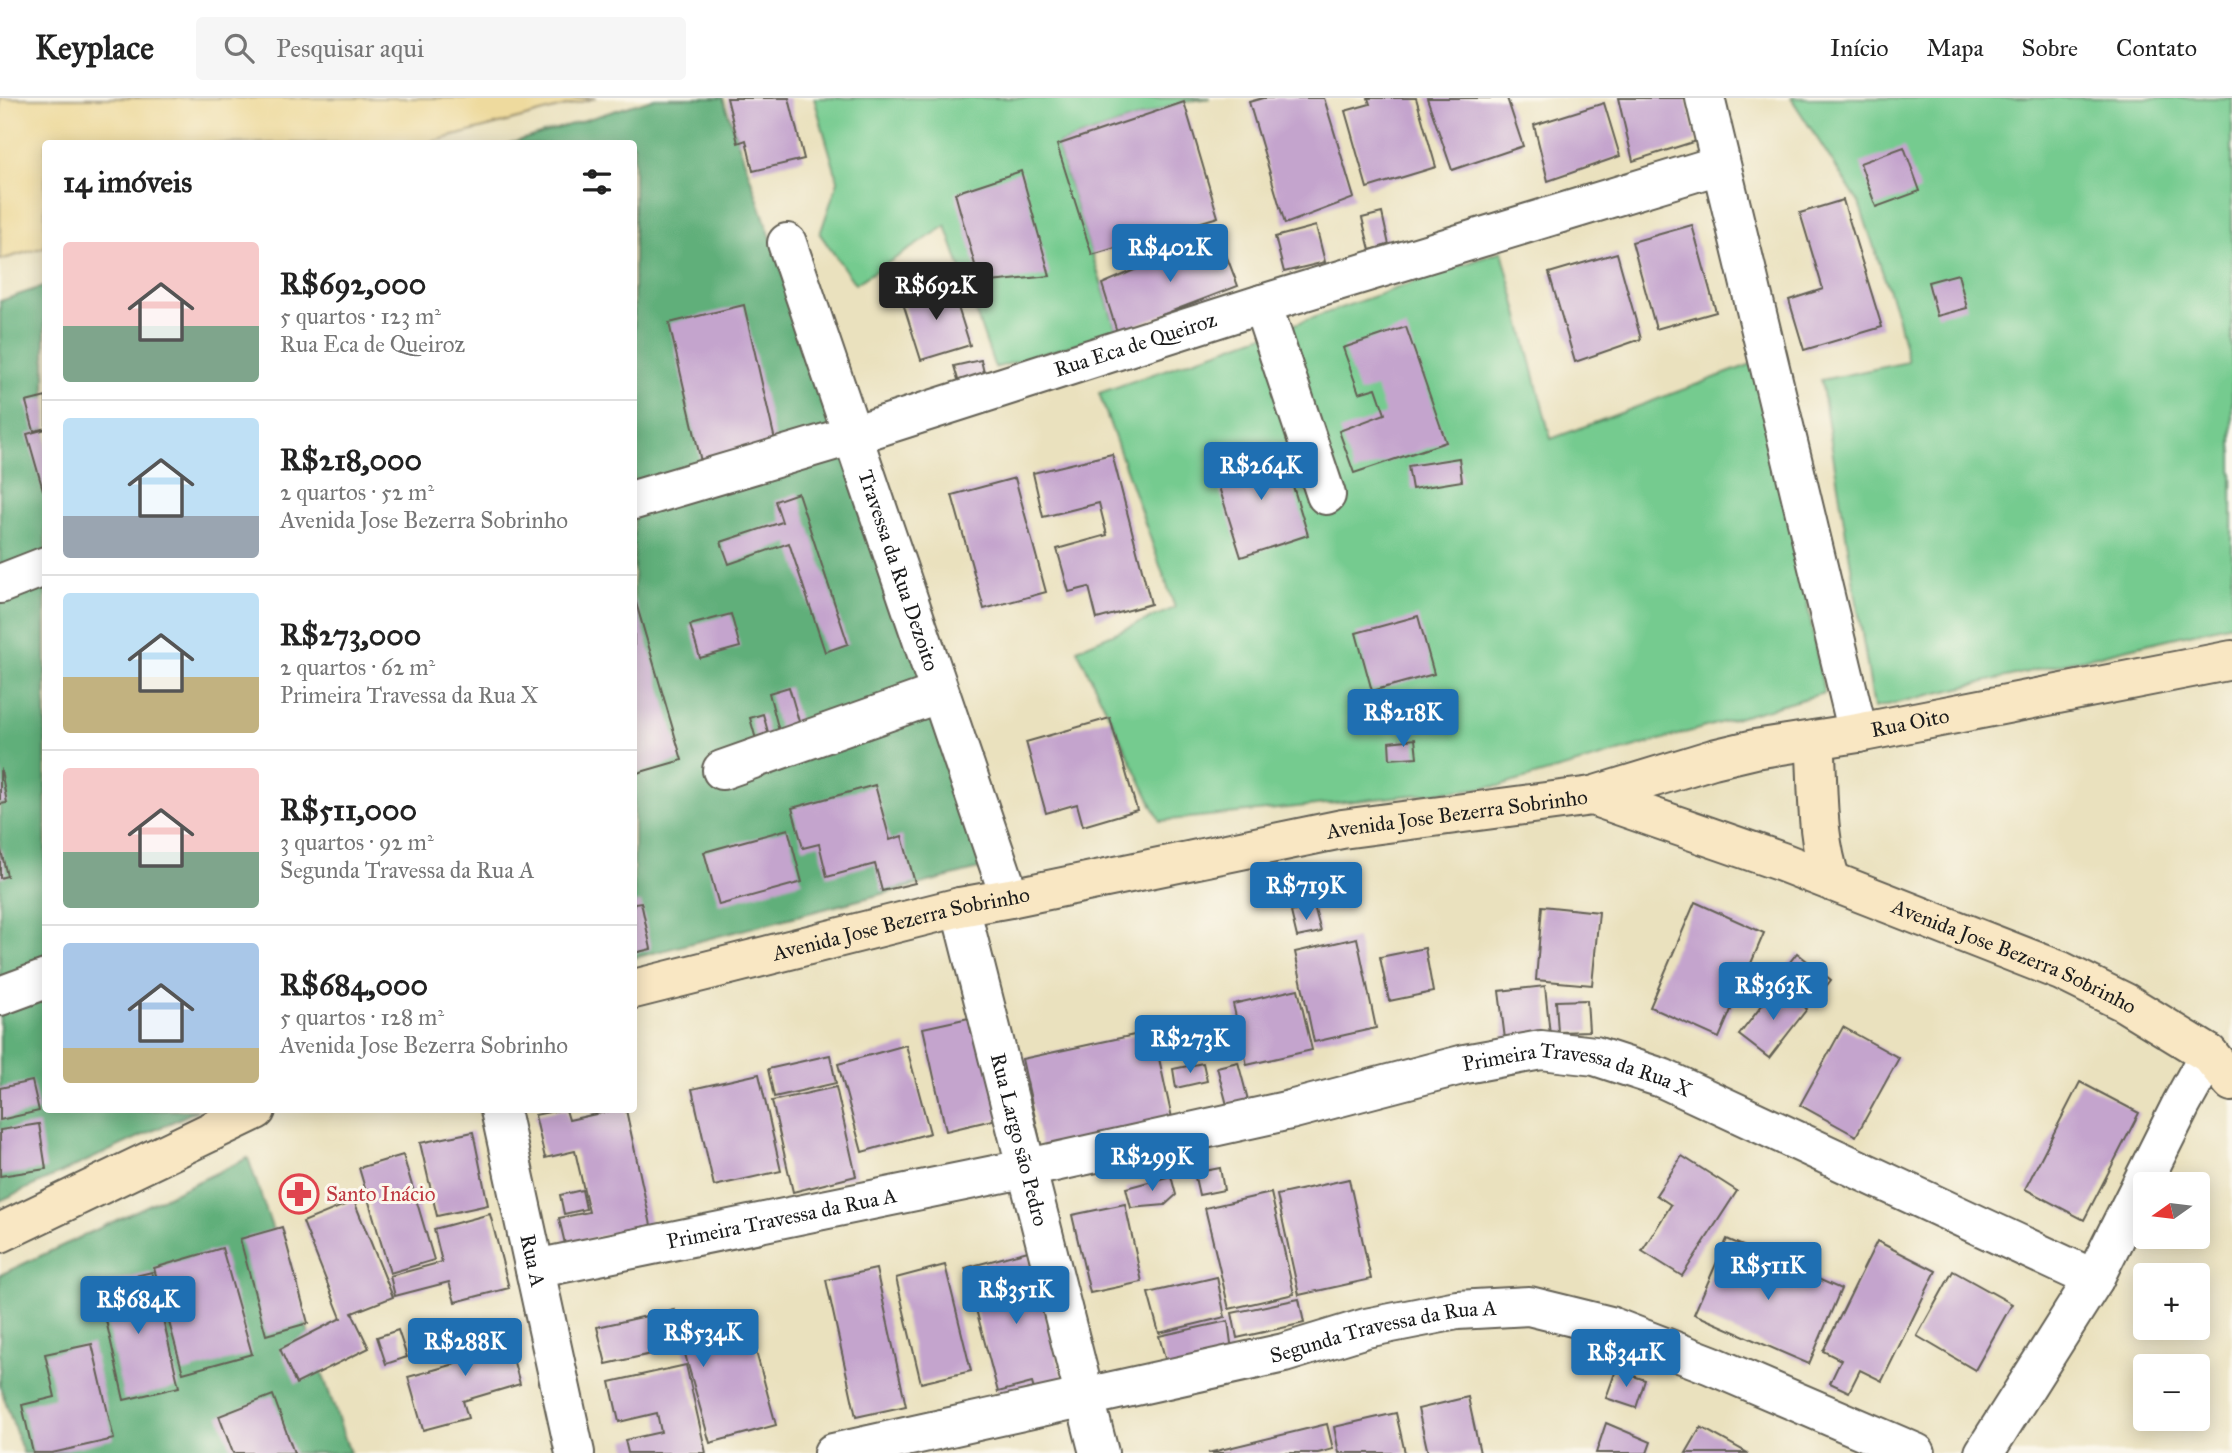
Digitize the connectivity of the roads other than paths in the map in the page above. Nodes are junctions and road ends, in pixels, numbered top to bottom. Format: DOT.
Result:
graph roads {
  1 [pos="1705,98"];
  2 [pos="1719,165"];
  3 [pos="787,243"];
  4 [pos="1262,304"];
  5 [pos="853,435"];
  6 [pos="1326,495"];
  7 [pos="637,499"];
  8 [pos="42,568"];
  9 [pos="0,584"];
  10 [pos="2232,660"];
  11 [pos="940,693"];
  12 [pos="1858,733"];
  13 [pos="1815,740"];
  14 [pos="722,770"];
  15 [pos="1592,796"];
  16 [pos="1831,881"];
  17 [pos="1010,898"];
  18 [pos="960,907"];
  19 [pos="42,980"];
  20 [pos="637,988"];
  21 [pos="0,996"];
  22 [pos="2221,1068"];
  23 [pos="250,1113"];
  24 [pos="501,1113"];
  25 [pos="1027,1168"];
  26 [pos="0,1233"];
  27 [pos="535,1269"];
  28 [pos="2094,1279"];
  29 [pos="1086,1398"];
  30 [pos="573,1452"];
  31 [pos="833,1453"];
  32 [pos="1099,1453"];
  33 [pos="1916,1453"];
  34 [pos="1984,1453"];
  1 -- 2 [label="street"];
  2 -- 4 [label="street, Rua Eca de Queiroz"];
  2 -- 12 [label="street"];
  3 -- 5 [label="street, Travessa da Rua Dezoito"];
  4 -- 5 [label="street, Rua Eca de Queiroz"];
  4 -- 6 [label="street"];
  5 -- 7 [label="street, Rua Eca de Queiroz"];
  5 -- 11 [label="street, Travessa da Rua Dezoito"];
  8 -- 9 [label="street"];
  10 -- 12 [label="main road, Rua Oito"];
  11 -- 14 [label="street"];
  11 -- 17 [label="street, Travessa da Rua Dezoito"];
  12 -- 13 [label="main road, Rua Oito"];
  13 -- 15 [label="main road, Rua Oito"];
  13 -- 16 [label="main road"];
  15 -- 16 [label="main road, Avenida Jose Bezerra Sobrinho"];
  15 -- 17 [label="main road, Avenida Jose Bezerra Sobrinho"];
  16 -- 22 [label="main road, Avenida Jose Bezerra Sobrinho"];
  17 -- 18 [label="main road, Avenida Jose Bezerra Sobrinho"];
  18 -- 20 [label="main road, Avenida Jose Bezerra Sobrinho"];
  18 -- 25 [label="street, Rua Largo são Pedro"];
  19 -- 21 [label="street"];
  22 -- 28 [label="street"];
  23 -- 26 [label="main road"];
  24 -- 27 [label="street, Rua A"];
  25 -- 27 [label="street, Primeira Travessa da Rua A"];
  25 -- 28 [label="street, Primeira Travessa da Rua X"];
  25 -- 29 [label="street, Rua Largo são Pedro"];
  27 -- 30 [label="street, Rua A"];
  28 -- 34 [label="street"];
  29 -- 31 [label="street, Segunda Travessa da Rua A"];
  29 -- 32 [label="street, Rua Largo são Pedro"];
  29 -- 33 [label="street, Segunda Travessa da Rua A"];
}
